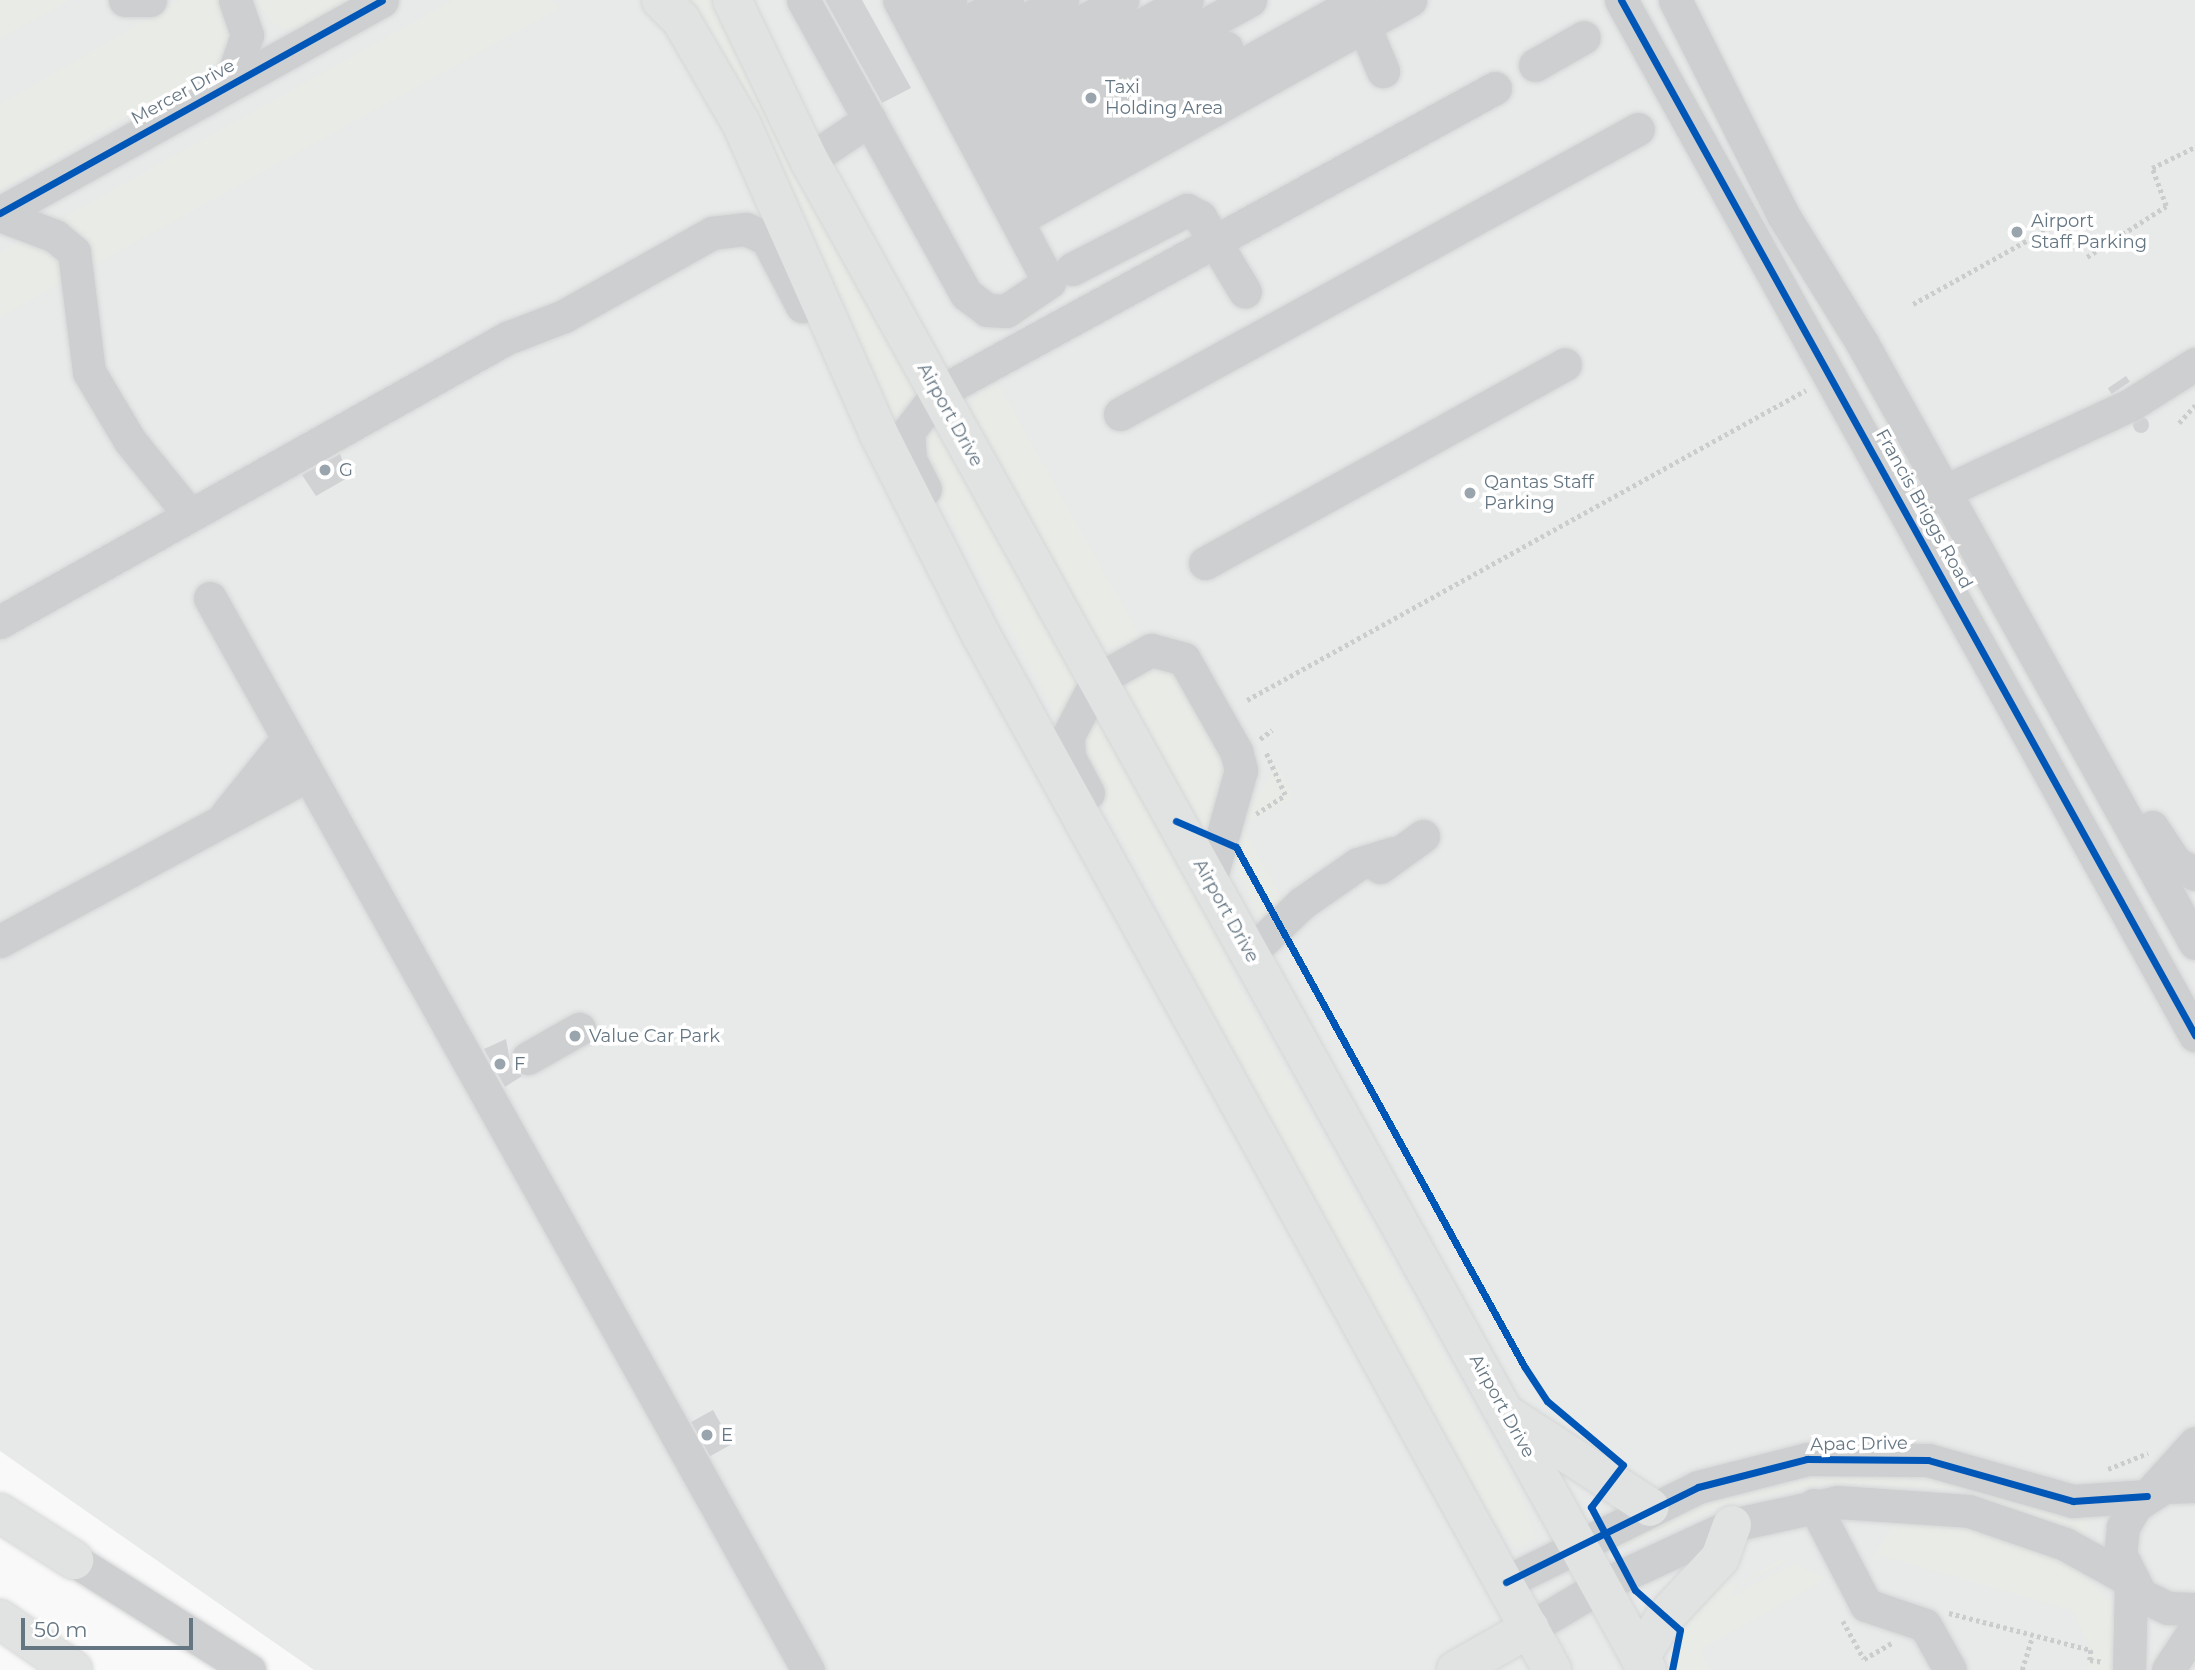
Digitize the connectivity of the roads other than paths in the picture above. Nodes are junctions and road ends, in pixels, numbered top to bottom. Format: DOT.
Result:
graph roads {
  1 [pos="125,0"];
  2 [pos="150,0"];
  3 [pos="235,0"];
  4 [pos="248,0"];
  5 [pos="382,0"];
  6 [pos="661,0"];
  7 [pos="732,0"];
  8 [pos="803,0"];
  9 [pos="950,0"];
  10 [pos="1007,0"];
  11 [pos="1062,0"];
  12 [pos="1122,0"];
  13 [pos="1187,0"];
  14 [pos="1250,0"];
  15 [pos="1313,0"];
  16 [pos="1410,0"];
  17 [pos="1621,0"];
  18 [pos="1665,0"];
  19 [pos="1675,0"];
  20 [pos="1361,13"];
  21 [pos="1584,37"];
  22 [pos="304,43"];
  23 [pos="1535,65"];
  24 [pos="1383,71"];
  25 [pos="230,84"];
  26 [pos="1496,88"];
  27 [pos="959,109"];
  28 [pos="870,119"];
  29 [pos="1638,129"];
  30 [pos="809,160"];
  31 [pos="0,214"];
  32 [pos="1783,215"];
  33 [pos="1216,240"];
  34 [pos="1072,268"];
  35 [pos="1245,292"];
  36 [pos="1565,364"];
  37 [pos="2195,364"];
  38 [pos="938,393"];
  39 [pos="1120,414"];
  40 [pos="878,433"];
  41 [pos="130,441"];
  42 [pos="1947,495"];
  43 [pos="1903,505"];
  44 [pos="190,516"];
  45 [pos="150,537"];
  46 [pos="1205,563"];
  47 [pos="210,598"];
  48 [pos="0,622"];
  49 [pos="981,635"];
  50 [pos="2035,652"];
  51 [pos="1097,680"];
  52 [pos="288,738"];
  53 [pos="307,775"];
  54 [pos="224,817"];
  55 [pos="1423,836"];
  56 [pos="2195,874"];
  57 [pos="1210,880"];
  58 [pos="1150,938"];
  59 [pos="0,941"];
  60 [pos="2195,941"];
  61 [pos="1250,954"];
  62 [pos="2195,998"];
  63 [pos="579,1029"];
  64 [pos="2195,1035"];
  65 [pos="528,1058"];
  66 [pos="1506,1414"];
  67 [pos="2195,1443"];
  68 [pos="2195,1486"];
  69 [pos="2148,1494"];
  70 [pos="1814,1505"];
  71 [pos="1650,1507"];
  72 [pos="0,1513"];
  73 [pos="1732,1525"];
  74 [pos="1581,1543"];
  75 [pos="74,1560"];
  76 [pos="2130,1581"];
  77 [pos="1506,1582"];
  78 [pos="1602,1586"];
  79 [pos="2195,1609"];
  80 [pos="0,1619"];
  81 [pos="1530,1628"];
  82 [pos="2195,1629"];
  83 [pos="1643,1664"];
  84 [pos="1476,1666"];
  85 [pos="2116,1666"];
  86 [pos="73,1670"];
  87 [pos="248,1670"];
  88 [pos="808,1670"];
  89 [pos="1552,1670"];
  90 [pos="1950,1670"];
  91 [pos="2168,1670"];
  1 -- 2 [label="street"];
  3 -- 25 [label="street"];
  4 -- 22 [label="street"];
  5 -- 22 [label="street, Mercer Drive"];
  6 -- 40 [label="main road"];
  7 -- 30 [label="main road, Airport Drive"];
  8 -- 28 [label="street"];
  9 -- 27 [label="street"];
  10 -- 27 [label="street"];
  11 -- 27 [label="street"];
  12 -- 27 [label="street"];
  13 -- 27 [label="street"];
  14 -- 27 [label="street"];
  15 -- 27 [label="street"];
  16 -- 20 [label="street"];
  17 -- 43 [label="street, Francis Briggs Road"];
  18 -- 32 [label="street"];
  19 -- 32 [label="street, Francis Briggs Road"];
  20 -- 24 [label="street"];
  20 -- 27 [label="street"];
  21 -- 23 [label="street"];
  22 -- 25 [label="street, Mercer Drive"];
  25 -- 31 [label="street, Mercer Drive"];
  26 -- 33 [label="street"];
  27 -- 28 [label="street"];
  28 -- 30 [label="street"];
  29 -- 39 [label="street"];
  30 -- 38 [label="main road, Airport Drive"];
  31 -- 41 [label="street"];
  32 -- 42 [label="street, Francis Briggs Road"];
  33 -- 34 [label="street"];
  33 -- 35 [label="street"];
  33 -- 38 [label="street"];
  36 -- 46 [label="street"];
  37 -- 42 [label="street"];
  38 -- 49 [label="street"];
  38 -- 51 [label="main road, Airport Drive"];
  40 -- 44 [label="street"];
  40 -- 49 [label="main road"];
  41 -- 44 [label="street"];
  41 -- 45 [label="street"];
  42 -- 43 [label="street"];
  42 -- 50 [label="street, Francis Briggs Road"];
  43 -- 64 [label="street, Francis Briggs Road"];
  44 -- 45 [label="street"];
  45 -- 48 [label="street"];
  47 -- 52 [label="street"];
  49 -- 58 [label="main road"];
  50 -- 56 [label="street"];
  50 -- 60 [label="street, Francis Briggs Road"];
  51 -- 57 [label="main road, Airport Drive"];
  51 -- 57 [label="street"];
  51 -- 58 [label="street"];
  52 -- 53 [label="street"];
  52 -- 54 [label="street"];
  53 -- 54 [label="street"];
  53 -- 88 [label="street"];
  54 -- 59 [label="street"];
  55 -- 61 [label="street"];
  57 -- 61 [label="main road, Airport Drive"];
  58 -- 77 [label="main road"];
  60 -- 62 [label="street"];
  61 -- 66 [label="main road, Airport Drive"];
  63 -- 65 [label="street"];
  66 -- 71 [label="main road"];
  66 -- 74 [label="main road, Airport Drive"];
  67 -- 69 [label="street"];
  68 -- 69 [label="street, Apac Drive"];
  69 -- 71 [label="street, Apac Drive"];
  69 -- 76 [label="street"];
  70 -- 73 [label="street"];
  70 -- 76 [label="street"];
  70 -- 90 [label="street"];
  71 -- 74 [label="street, Apac Drive"];
  72 -- 75 [label="main road"];
  73 -- 78 [label="street"];
  73 -- 83 [label="main road"];
  74 -- 77 [label="street, Apac Drive"];
  74 -- 78 [label="main road, Airport Drive"];
  75 -- 87 [label="street"];
  76 -- 79 [label="street"];
  76 -- 85 [label="street"];
  77 -- 81 [label="main road"];
  78 -- 81 [label="street"];
  78 -- 83 [label="main road, Airport Drive"];
  80 -- 86 [label="main road"];
  81 -- 84 [label="main road"];
  81 -- 89 [label="main road"];
  82 -- 91 [label="street"];
}
